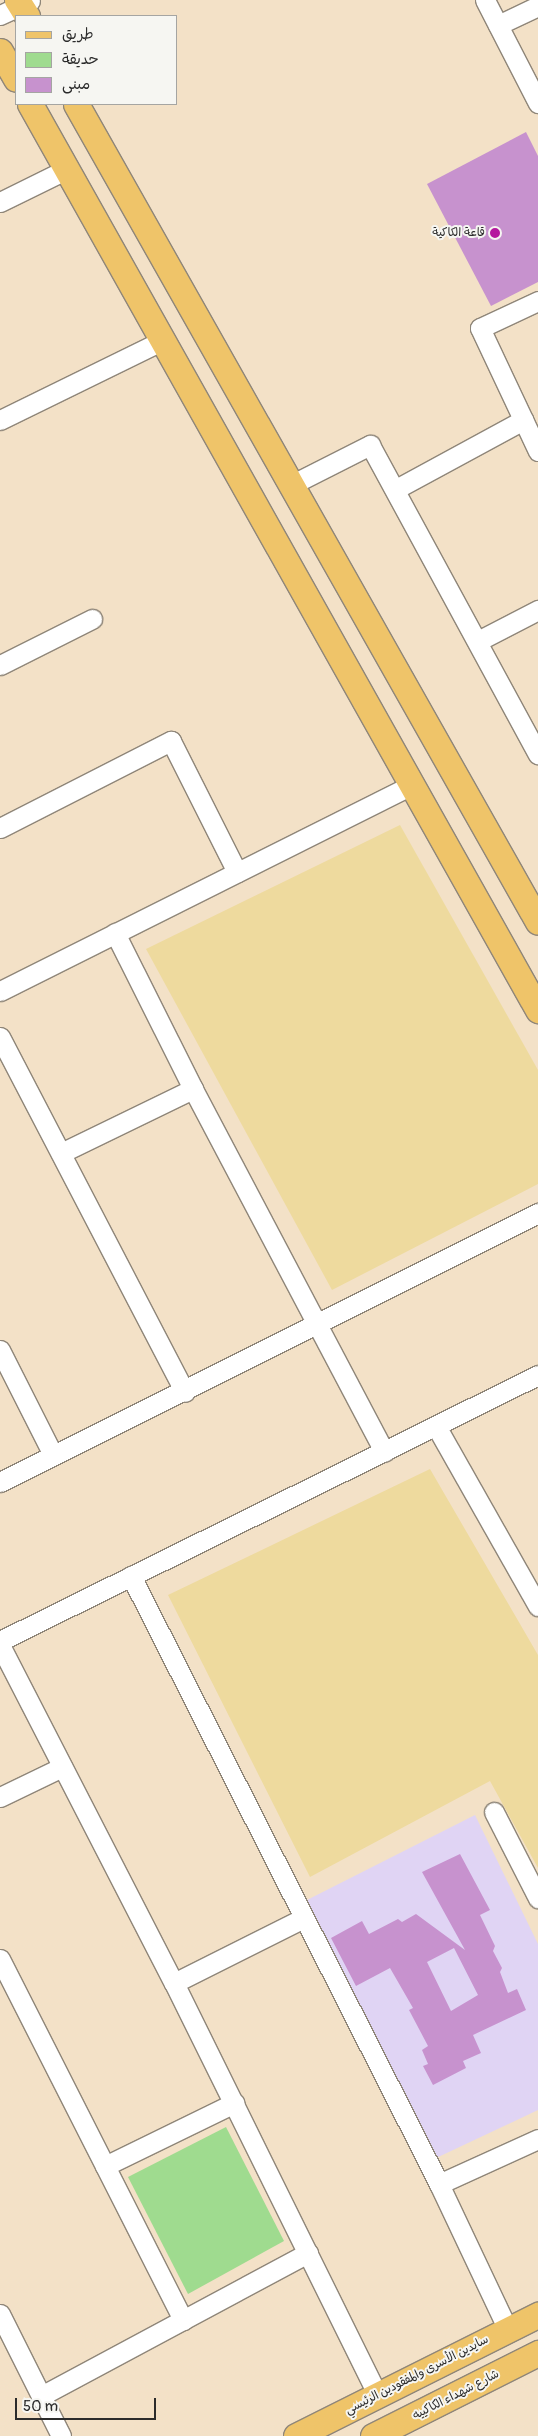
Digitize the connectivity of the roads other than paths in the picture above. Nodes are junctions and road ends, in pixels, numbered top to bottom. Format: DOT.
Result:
graph roads {
  1 [pos="485,0"];
  2 [pos="538,6"];
  3 [pos="498,25"];
  4 [pos="0,50"];
  5 [pos="15,77"];
  6 [pos="538,103"];
  7 [pos="31,105"];
  8 [pos="77,105"];
  9 [pos="67,169"];
  10 [pos="0,202"];
  11 [pos="538,301"];
  12 [pos="163,340"];
  13 [pos="0,420"];
  14 [pos="523,420"];
  15 [pos="538,451"];
  16 [pos="291,485"];
  17 [pos="396,489"];
  18 [pos="538,610"];
  19 [pos="92,619"];
  20 [pos="478,641"];
  21 [pos="0,665"];
  22 [pos="538,754"];
  23 [pos="413,784"];
  24 [pos="0,828"];
  25 [pos="237,872"];
  26 [pos="511,874"];
  27 [pos="474,894"];
  28 [pos="538,922"];
  29 [pos="115,933"];
  30 [pos="0,991"];
  31 [pos="538,1010"];
  32 [pos="0,1037"];
  33 [pos="193,1088"];
  34 [pos="61,1153"];
  35 [pos="538,1213"];
  36 [pos="319,1325"];
  37 [pos="0,1350"];
  38 [pos="538,1374"];
  39 [pos="184,1392"];
  40 [pos="436,1426"];
  41 [pos="384,1452"];
  42 [pos="53,1455"];
  43 [pos="0,1482"];
  44 [pos="131,1576"];
  45 [pos="538,1606"];
  46 [pos="0,1641"];
  47 [pos="0,1645"];
  48 [pos="62,1767"];
  49 [pos="0,1797"];
  50 [pos="494,1812"];
  51 [pos="538,1898"];
  52 [pos="304,1918"];
  53 [pos="0,1959"];
  54 [pos="174,1983"];
  55 [pos="234,2103"];
  56 [pos="538,2139"];
  57 [pos="105,2166"];
  58 [pos="439,2184"];
  59 [pos="308,2253"];
  60 [pos="0,2314"];
  61 [pos="538,2315"];
  62 [pos="182,2320"];
  63 [pos="508,2330"];
  64 [pos="538,2354"];
  65 [pos="378,2395"];
  66 [pos="41,2396"];
  67 [pos="306,2434"];
  68 [pos="376,2435"];
  69 [pos="61,2436"];
  1 -- 3 [label="street"];
  2 -- 3 [label="street"];
  3 -- 6 [label="street"];
  4 -- 5 [label="main road"];
  7 -- 9 [label="main road"];
  8 -- 16 [label="main road"];
  9 -- 10 [label="street"];
  9 -- 12 [label="main road"];
  11 -- 14 [label="street"];
  12 -- 13 [label="street"];
  12 -- 23 [label="main road"];
  14 -- 15 [label="street"];
  14 -- 17 [label="street"];
  16 -- 17 [label="street"];
  16 -- 26 [label="main road"];
  17 -- 20 [label="street"];
  18 -- 20 [label="street"];
  19 -- 21 [label="street"];
  20 -- 22 [label="street"];
  23 -- 25 [label="street"];
  23 -- 27 [label="main road"];
  24 -- 25 [label="street"];
  25 -- 29 [label="street"];
  26 -- 27 [label="main road"];
  26 -- 28 [label="main road"];
  27 -- 31 [label="main road"];
  29 -- 30 [label="street"];
  29 -- 33 [label="street"];
  32 -- 34 [label="street"];
  33 -- 34 [label="street"];
  33 -- 36 [label="street"];
  34 -- 39 [label="street"];
  35 -- 36 [label="street"];
  36 -- 39 [label="street"];
  36 -- 41 [label="street"];
  37 -- 42 [label="street"];
  38 -- 40 [label="street"];
  39 -- 42 [label="street"];
  40 -- 41 [label="street"];
  40 -- 45 [label="street"];
  41 -- 44 [label="street"];
  42 -- 43 [label="street"];
  44 -- 46 [label="street"];
  44 -- 52 [label="street"];
  47 -- 48 [label="street"];
  48 -- 49 [label="street"];
  48 -- 54 [label="street"];
  50 -- 51 [label="street"];
  52 -- 54 [label="street"];
  52 -- 58 [label="street"];
  53 -- 57 [label="street"];
  54 -- 55 [label="street"];
  55 -- 57 [label="street"];
  55 -- 59 [label="street"];
  56 -- 58 [label="street"];
  57 -- 62 [label="street"];
  58 -- 63 [label="street"];
  59 -- 62 [label="street"];
  59 -- 65 [label="street"];
  60 -- 66 [label="street"];
  61 -- 63 [label="main road, سايدين الأسرى والمفقودين الرئيسي"];
  62 -- 66 [label="street"];
  63 -- 65 [label="main road, سايدين الأسرى والمفقودين الرئيسي"];
  64 -- 68 [label="main road, شارع شهداء الكاكييه"];
  65 -- 67 [label="main road, سايدين الأسرى والمفقودين الرئيسي"];
  66 -- 69 [label="street"];
}
